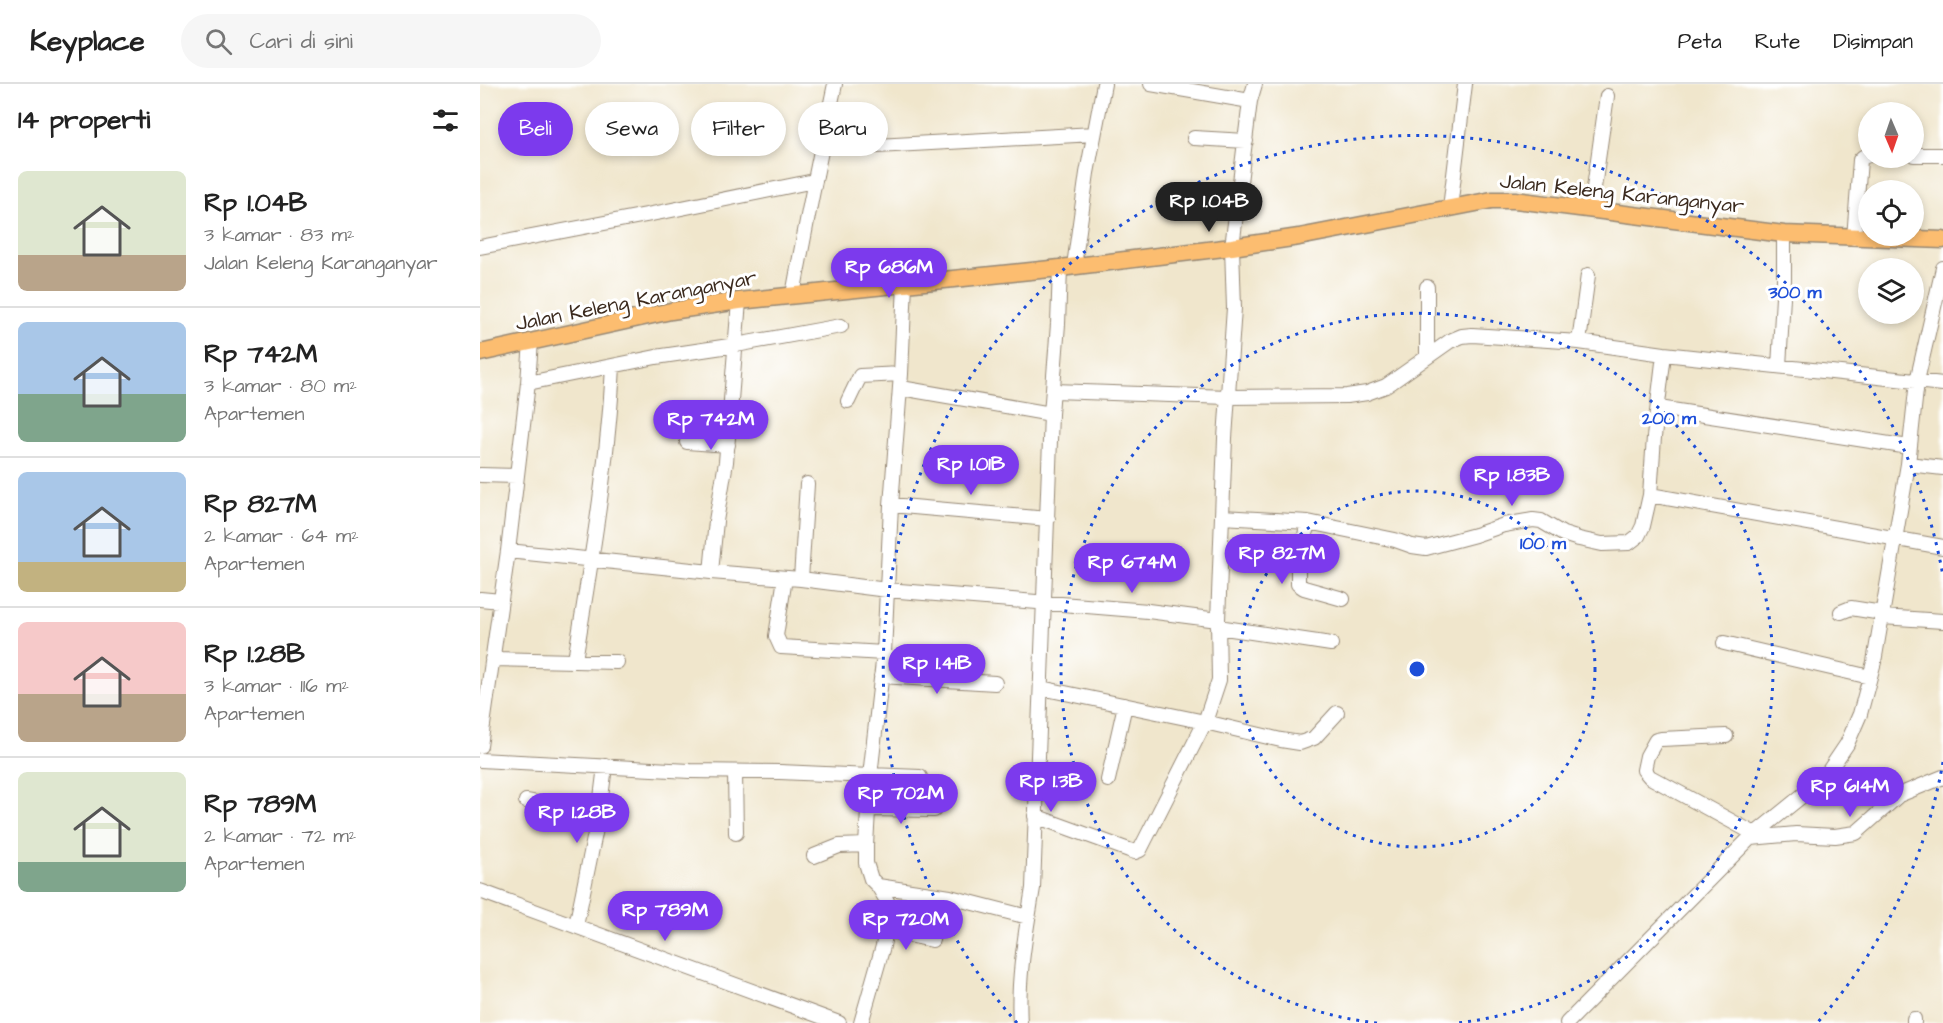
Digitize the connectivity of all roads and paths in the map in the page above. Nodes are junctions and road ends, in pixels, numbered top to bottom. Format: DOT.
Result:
graph roads {
  1 [pos="835,84"];
  2 [pos="1104,84"];
  3 [pos="1150,84"];
  4 [pos="1255,84"];
  5 [pos="1465,84"];
  6 [pos="1607,96"];
  7 [pos="1250,101"];
  8 [pos="831,102"];
  9 [pos="1094,134"];
  10 [pos="1194,138"];
  11 [pos="1246,141"];
  12 [pos="888,145"];
  13 [pos="1924,155"];
  14 [pos="820,156"];
  15 [pos="1943,156"];
  16 [pos="1859,168"];
  17 [pos="814,181"];
  18 [pos="1450,208"];
  19 [pos="1591,209"];
  20 [pos="1784,234"];
  21 [pos="1854,238"];
  22 [pos="1943,240"];
  23 [pos="480,247"];
  24 [pos="1232,248"];
  25 [pos="1067,267"];
  26 [pos="1943,268"];
  27 [pos="1588,275"];
  28 [pos="905,284"];
  29 [pos="1427,287"];
  30 [pos="793,295"];
  31 [pos="739,301"];
  32 [pos="842,326"];
  33 [pos="737,332"];
  34 [pos="531,341"];
  35 [pos="1579,342"];
  36 [pos="480,353"];
  37 [pos="1664,354"];
  38 [pos="1427,357"];
  39 [pos="613,366"];
  40 [pos="1779,366"];
  41 [pos="529,373"];
  42 [pos="901,381"];
  43 [pos="1917,381"];
  44 [pos="1943,384"];
  45 [pos="1054,391"];
  46 [pos="1228,397"];
  47 [pos="848,401"];
  48 [pos="1659,408"];
  49 [pos="1051,414"];
  50 [pos="687,442"];
  51 [pos="728,445"];
  52 [pos="1909,447"];
  53 [pos="1908,464"];
  54 [pos="1943,468"];
  55 [pos="480,475"];
  56 [pos="516,476"];
  57 [pos="807,484"];
  58 [pos="1650,495"];
  59 [pos="891,505"];
  60 [pos="1222,517"];
  61 [pos="1048,519"];
  62 [pos="1308,522"];
  63 [pos="1894,538"];
  64 [pos="1943,546"];
  65 [pos="508,551"];
  66 [pos="591,559"];
  67 [pos="711,572"];
  68 [pos="785,578"];
  69 [pos="801,579"];
  70 [pos="887,590"];
  71 [pos="480,599"];
  72 [pos="1343,599"];
  73 [pos="501,601"];
  74 [pos="1044,604"];
  75 [pos="1841,612"];
  76 [pos="1882,615"];
  77 [pos="1943,621"];
  78 [pos="1218,624"];
  79 [pos="1331,644"];
  80 [pos="1724,644"];
  81 [pos="884,653"];
  82 [pos="492,659"];
  83 [pos="575,660"];
  84 [pos="617,662"];
  85 [pos="881,676"];
  86 [pos="1869,677"];
  87 [pos="484,683"];
  88 [pos="994,683"];
  89 [pos="1041,688"];
  90 [pos="1125,705"];
  91 [pos="1337,713"];
  92 [pos="1205,722"];
  93 [pos="1726,736"];
  94 [pos="480,746"];
  95 [pos="480,760"];
  96 [pos="605,766"];
  97 [pos="735,773"];
  98 [pos="870,775"];
  99 [pos="920,777"];
  100 [pos="1943,777"];
  101 [pos="1108,780"];
  102 [pos="526,801"];
  103 [pos="868,809"];
  104 [pos="934,810"];
  105 [pos="599,814"];
  106 [pos="1035,816"];
  107 [pos="736,833"];
  108 [pos="1753,836"];
  109 [pos="866,845"];
  110 [pos="814,856"];
  111 [pos="879,886"];
  112 [pos="480,891"];
  113 [pos="1028,917"];
  114 [pos="576,926"];
  115 [pos="886,930"];
  116 [pos="932,940"];
  117 [pos="839,1023"];
  118 [pos="861,1023"];
  119 [pos="1020,1023"];
  120 [pos="1567,1023"];
  1 -- 8 [label="street"];
  2 -- 9 [label="street"];
  3 -- 7 [label="street"];
  4 -- 7 [label="street"];
  5 -- 18 [label="street"];
  6 -- 19 [label="street"];
  7 -- 11 [label="street"];
  9 -- 12 [label="street"];
  9 -- 25 [label="street"];
  10 -- 11 [label="street"];
  11 -- 24 [label="street"];
  13 -- 15 [label="street"];
  14 -- 17 [label="street"];
  16 -- 21 [label="street"];
  17 -- 23 [label="street"];
  17 -- 30 [label="street"];
  18 -- 19 [label="main road, Jalan Keleng Karanganyar"];
  18 -- 24 [label="main road, Jalan Keleng Karanganyar"];
  19 -- 20 [label="main road, Jalan Keleng Karanganyar"];
  20 -- 21 [label="main road, Jalan Keleng Karanganyar"];
  20 -- 40 [label="street"];
  21 -- 22 [label="main road, Jalan Keleng Karanganyar"];
  24 -- 25 [label="main road, Jalan Keleng Karanganyar"];
  24 -- 46 [label="street"];
  25 -- 28 [label="main road, Jalan Keleng Karanganyar"];
  25 -- 45 [label="street"];
  26 -- 43 [label="street"];
  27 -- 35 [label="street"];
  28 -- 30 [label="main road, Jalan Keleng Karanganyar"];
  28 -- 42 [label="street"];
  29 -- 38 [label="street"];
  30 -- 31 [label="main road, Jalan Keleng Karanganyar"];
  31 -- 33 [label="street"];
  31 -- 34 [label="main road, Jalan Keleng Karanganyar"];
  32 -- 33 [label="street"];
  33 -- 39 [label="street"];
  33 -- 51 [label="street"];
  34 -- 36 [label="main road, Jalan Keleng Karanganyar"];
  34 -- 41 [label="street"];
  35 -- 37 [label="street"];
  35 -- 38 [label="street"];
  37 -- 40 [label="street"];
  37 -- 48 [label="street"];
  38 -- 46 [label="street"];
  39 -- 41 [label="street"];
  39 -- 66 [label="street"];
  40 -- 43 [label="street"];
  41 -- 56 [label="street"];
  42 -- 47 [label="street"];
  42 -- 49 [label="street"];
  42 -- 59 [label="street"];
  43 -- 44 [label="street"];
  43 -- 52 [label="street"];
  45 -- 46 [label="street"];
  45 -- 49 [label="street"];
  46 -- 60 [label="street"];
  48 -- 52 [label="street"];
  48 -- 58 [label="street"];
  49 -- 61 [label="street"];
  50 -- 51 [label="street"];
  51 -- 67 [label="street"];
  52 -- 53 [label="street"];
  53 -- 54 [label="street"];
  53 -- 63 [label="street"];
  55 -- 56 [label="street"];
  56 -- 65 [label="street"];
  57 -- 69 [label="street"];
  58 -- 62 [label="street"];
  58 -- 63 [label="street"];
  59 -- 61 [label="street"];
  59 -- 70 [label="street"];
  60 -- 62 [label="street"];
  60 -- 78 [label="street"];
  61 -- 74 [label="street"];
  62 -- 72 [label="street"];
  63 -- 64 [label="street"];
  63 -- 76 [label="street"];
  65 -- 66 [label="street"];
  65 -- 73 [label="street"];
  66 -- 67 [label="street"];
  66 -- 83 [label="street"];
  67 -- 68 [label="street"];
  68 -- 69 [label="street"];
  68 -- 81 [label="street"];
  69 -- 70 [label="street"];
  70 -- 74 [label="street"];
  70 -- 81 [label="street"];
  71 -- 73 [label="street"];
  73 -- 82 [label="street"];
  74 -- 78 [label="street"];
  74 -- 89 [label="street"];
  75 -- 76 [label="street"];
  76 -- 77 [label="street"];
  76 -- 86 [label="street"];
  78 -- 79 [label="street"];
  78 -- 92 [label="street"];
  80 -- 86 [label="street"];
  81 -- 85 [label="street"];
  82 -- 83 [label="street"];
  82 -- 87 [label="street"];
  83 -- 84 [label="street"];
  85 -- 88 [label="street"];
  85 -- 98 [label="street"];
  86 -- 108 [label="street"];
  87 -- 94 [label="street"];
  89 -- 90 [label="street"];
  89 -- 106 [label="street"];
  90 -- 92 [label="street"];
  90 -- 101 [label="street"];
  91 -- 92 [label="street"];
  92 -- 106 [label="street"];
  93 -- 108 [label="street"];
  95 -- 96 [label="street"];
  96 -- 97 [label="street"];
  96 -- 105 [label="street"];
  97 -- 98 [label="street"];
  97 -- 107 [label="street"];
  98 -- 99 [label="street"];
  98 -- 103 [label="street"];
  100 -- 108 [label="street"];
  102 -- 105 [label="street"];
  103 -- 104 [label="street"];
  103 -- 109 [label="street"];
  105 -- 114 [label="street"];
  106 -- 113 [label="street"];
  108 -- 120 [label="street"];
  109 -- 110 [label="street"];
  109 -- 111 [label="street"];
  111 -- 113 [label="street"];
  111 -- 115 [label="street"];
  112 -- 114 [label="street"];
  113 -- 119 [label="street"];
  114 -- 117 [label="street"];
  115 -- 116 [label="street"];
  115 -- 118 [label="street"];
}
